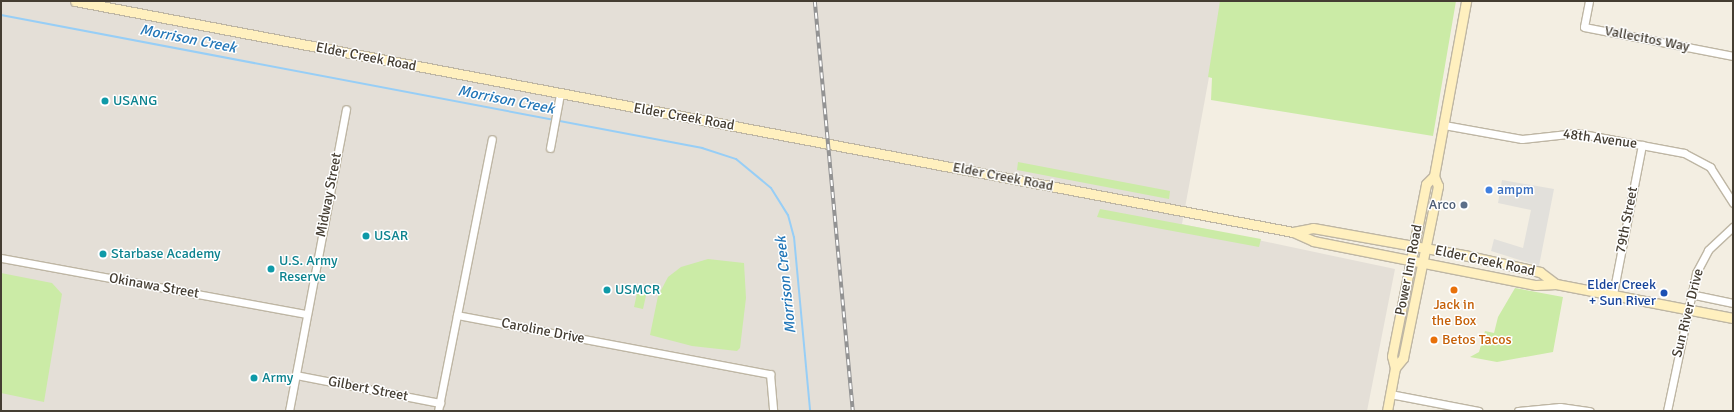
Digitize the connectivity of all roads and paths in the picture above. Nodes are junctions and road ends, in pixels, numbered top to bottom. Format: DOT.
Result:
graph roads {
  1 [pos="75,1"];
  2 [pos="1466,1"];
  3 [pos="1589,2"];
  4 [pos="1733,56"];
  5 [pos="560,94"];
  6 [pos="346,109"];
  7 [pos="1444,125"];
  8 [pos="492,139"];
  9 [pos="1642,145"];
  10 [pos="550,148"];
  11 [pos="1434,176"];
  12 [pos="1733,203"];
  13 [pos="1733,227"];
  14 [pos="1293,232"];
  15 [pos="1414,246"];
  16 [pos="1426,248"];
  17 [pos="1,258"];
  18 [pos="1412,260"];
  19 [pos="1423,262"];
  20 [pos="1556,284"];
  21 [pos="1613,294"];
  22 [pos="1690,294"];
  23 [pos="1733,303"];
  24 [pos="1687,309"];
  25 [pos="306,314"];
  26 [pos="457,315"];
  27 [pos="1733,318"];
  28 [pos="1395,368"];
  29 [pos="296,375"];
  30 [pos="1390,394"];
  31 [pos="440,403"];
  32 [pos="289,411"];
  33 [pos="438,411"];
  34 [pos="773,411"];
  35 [pos="1387,411"];
  36 [pos="1478,411"];
  37 [pos="1518,411"];
  38 [pos="1590,411"];
  39 [pos="1667,411"];
  1 -- 5 [label="street, Elder Creek Road"];
  2 -- 7 [label="street, Power Inn Road"];
  3 -- 4 [label="street, Vallecitos Way"];
  5 -- 10 [label="street"];
  5 -- 14 [label="street, Elder Creek Road"];
  6 -- 25 [label="street, Midway Street"];
  7 -- 9 [label="street, 48th Avenue"];
  7 -- 11 [label="street, Power Inn Road"];
  8 -- 26 [label="street"];
  9 -- 12 [label="street, 48th Avenue"];
  9 -- 21 [label="street, 79th Street"];
  11 -- 15 [label="street, Power Inn Road"];
  11 -- 16 [label="street, Power Inn Road"];
  13 -- 22 [label="street, Sun River Drive"];
  14 -- 15 [label="street, Elder Creek Road"];
  14 -- 18 [label="street, Elder Creek Road"];
  15 -- 16 [label="street, Elder Creek Road"];
  15 -- 18 [label="street, Power Inn Road"];
  16 -- 19 [label="street, Power Inn Road"];
  16 -- 20 [label="street, Elder Creek Road"];
  17 -- 25 [label="street, Okinawa Street"];
  18 -- 19 [label="street, Elder Creek Road"];
  18 -- 28 [label="street, Power Inn Road"];
  19 -- 20 [label="street, Elder Creek Road"];
  19 -- 28 [label="street, Power Inn Road"];
  20 -- 21 [label="street, Elder Creek Road"];
  21 -- 24 [label="street, Elder Creek Road"];
  22 -- 23 [label="street"];
  22 -- 24 [label="street, Sun River Drive"];
  24 -- 27 [label="street, Elder Creek Road"];
  24 -- 39 [label="street, Sun River Drive"];
  25 -- 29 [label="street, Midway Street"];
  26 -- 31 [label="street"];
  26 -- 34 [label="street, Caroline Drive"];
  28 -- 30 [label="street, Power Inn Road"];
  29 -- 31 [label="street, Gilbert Street"];
  29 -- 32 [label="street, Midway Street"];
  30 -- 35 [label="street, Power Inn Road"];
  30 -- 36 [label="street"];
  31 -- 33 [label="street"];
  37 -- 38 [label="street"];
}
